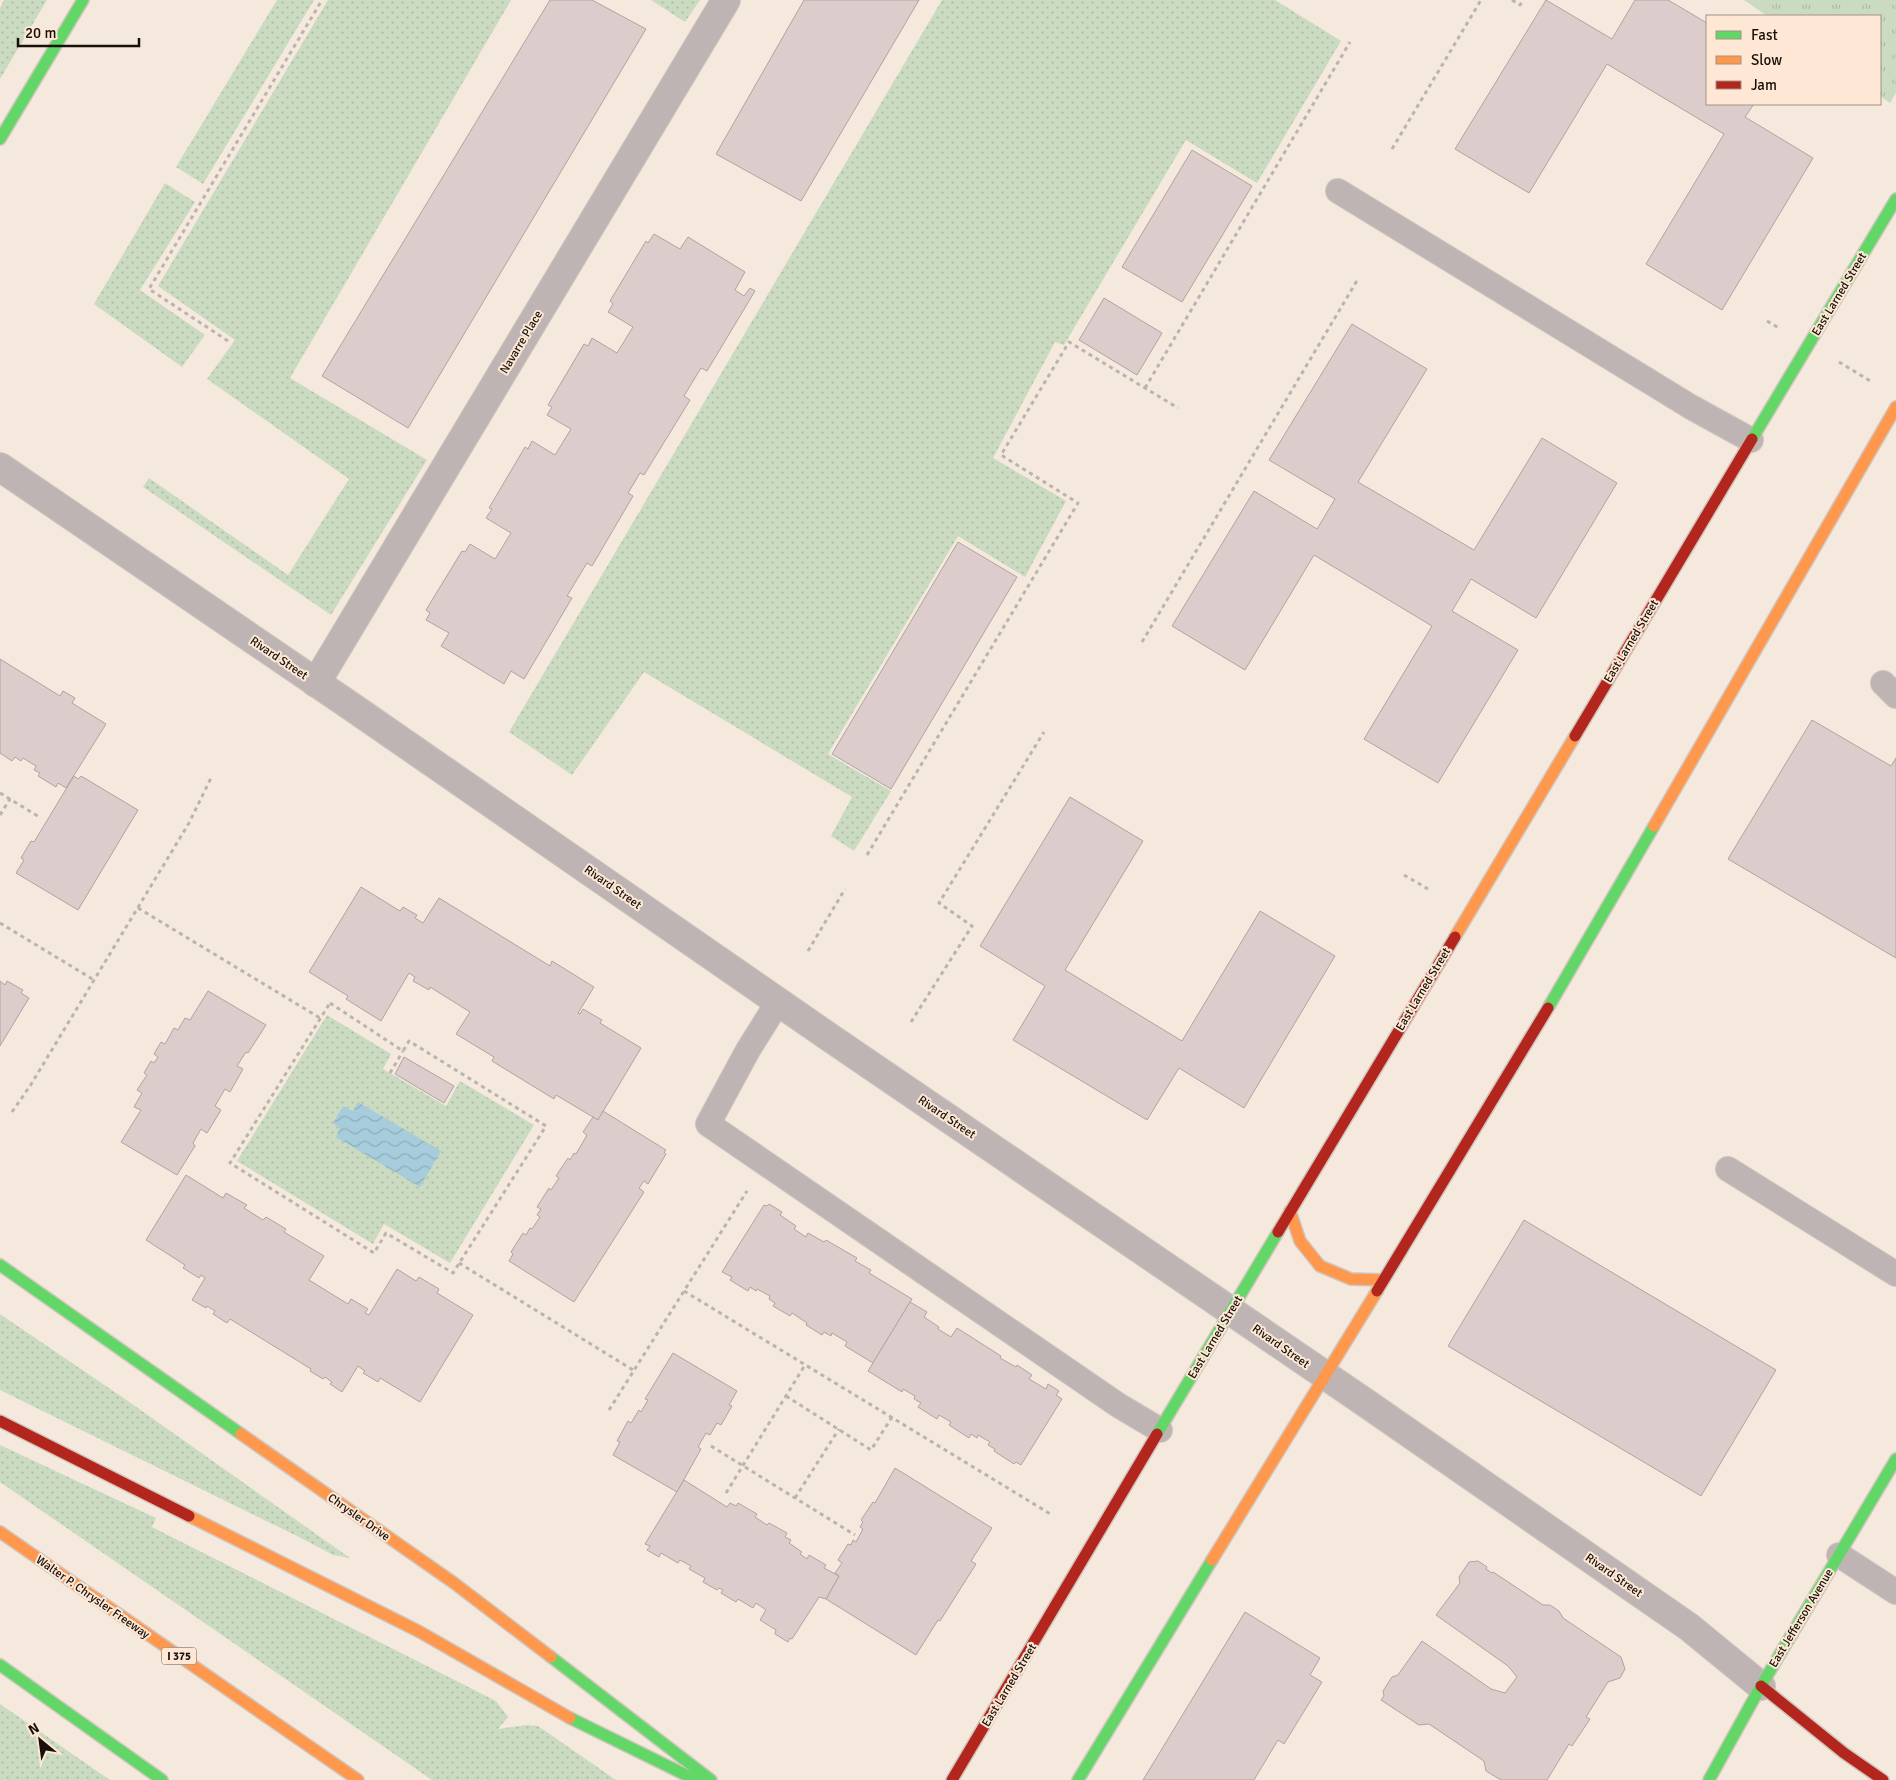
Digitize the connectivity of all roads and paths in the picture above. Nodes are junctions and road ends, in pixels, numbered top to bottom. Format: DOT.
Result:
graph roads {
  1 [pos="83,0"];
  2 [pos="322,0"];
  3 [pos="726,0"];
  4 [pos="1481,0"];
  5 [pos="1512,0"];
  6 [pos="1523,0"];
  7 [pos="1350,42"];
  8 [pos="0,139"];
  9 [pos="1392,149"];
  10 [pos="1338,191"];
  11 [pos="1896,199"];
  12 [pos="1358,278"];
  13 [pos="228,341"];
  14 [pos="1145,388"];
  15 [pos="1896,407"];
  16 [pos="1178,408"];
  17 [pos="1751,440"];
  18 [pos="0,467"];
  19 [pos="1142,642"];
  20 [pos="316,684"];
  21 [pos="1044,732"];
  22 [pos="211,778"];
  23 [pos="0,793"];
  24 [pos="10,798"];
  25 [pos="0,815"];
  26 [pos="41,818"];
  27 [pos="867,855"];
  28 [pos="1404,875"];
  29 [pos="846,889"];
  30 [pos="1428,889"];
  31 [pos="138,908"];
  32 [pos="0,923"];
  33 [pos="808,951"];
  34 [pos="94,980"];
  35 [pos="778,1002"];
  36 [pos="320,1018"];
  37 [pos="910,1022"];
  38 [pos="403,1051"];
  39 [pos="390,1073"];
  40 [pos="12,1112"];
  41 [pos="1728,1169"];
  42 [pos="747,1190"];
  43 [pos="1290,1212"];
  44 [pos="459,1263"];
  45 [pos="0,1265"];
  46 [pos="1896,1274"];
  47 [pos="1383,1280"];
  48 [pos="684,1291"];
  49 [pos="1231,1311"];
  50 [pos="805,1365"];
  51 [pos="634,1370"];
  52 [pos="1326,1376"];
  53 [pos="786,1396"];
  54 [pos="609,1410"];
  55 [pos="892,1417"];
  56 [pos="0,1421"];
  57 [pos="839,1429"];
  58 [pos="1160,1430"];
  59 [pos="711,1446"];
  60 [pos="1896,1459"];
  61 [pos="742,1466"];
  62 [pos="726,1493"];
  63 [pos="794,1498"];
  64 [pos="1052,1515"];
  65 [pos="0,1532"];
  66 [pos="855,1534"];
  67 [pos="1838,1554"];
  68 [pos="1896,1592"];
  69 [pos="0,1665"];
  70 [pos="1761,1686"];
  71 [pos="162,1780"];
  72 [pos="358,1780"];
  73 [pos="696,1780"];
  74 [pos="710,1780"];
  75 [pos="952,1780"];
  76 [pos="1078,1780"];
  77 [pos="1709,1780"];
  78 [pos="1883,1780"];
  1 -- 8 [label="main road"];
  2 -- 13 [label="path"];
  3 -- 20 [label="street, Navarre Place"];
  4 -- 9 [label="path"];
  5 -- 6 [label="path"];
  7 -- 14 [label="path"];
  10 -- 17 [label="lane"];
  11 -- 17 [label="main road, East Larned Street"];
  12 -- 19 [label="path"];
  14 -- 16 [label="path"];
  14 -- 27 [label="path"];
  15 -- 47 [label="main road"];
  17 -- 43 [label="main road, East Larned Street"];
  18 -- 20 [label="street, Rivard Street"];
  20 -- 35 [label="street, Rivard Street"];
  21 -- 37 [label="path"];
  22 -- 31 [label="path"];
  23 -- 24 [label="path"];
  24 -- 25 [label="path"];
  24 -- 26 [label="path"];
  28 -- 30 [label="path"];
  29 -- 33 [label="path"];
  31 -- 34 [label="path"];
  31 -- 36 [label="path"];
  32 -- 34 [label="path"];
  34 -- 40 [label="path"];
  35 -- 49 [label="street, Rivard Street"];
  35 -- 58 [label="lane"];
  36 -- 38 [label="path"];
  36 -- 44 [label="path"];
  38 -- 39 [label="path"];
  38 -- 44 [label="path"];
  41 -- 46 [label="lane"];
  42 -- 48 [label="path"];
  43 -- 47 [label="main road"];
  43 -- 49 [label="main road, East Larned Street"];
  44 -- 51 [label="path"];
  45 -- 74 [label="main road, Chrysler Drive"];
  47 -- 52 [label="main road"];
  48 -- 50 [label="path"];
  48 -- 51 [label="path"];
  49 -- 52 [label="street, Rivard Street"];
  49 -- 58 [label="main road, East Larned Street"];
  50 -- 53 [label="path"];
  50 -- 55 [label="path"];
  51 -- 54 [label="path"];
  52 -- 70 [label="street, Rivard Street"];
  52 -- 76 [label="main road"];
  53 -- 57 [label="path"];
  53 -- 61 [label="path"];
  55 -- 57 [label="path"];
  55 -- 64 [label="path"];
  56 -- 73 [label="main road"];
  57 -- 63 [label="path"];
  58 -- 75 [label="main road, East Larned Street"];
  59 -- 61 [label="path"];
  60 -- 67 [label="main road, East Jefferson Avenue"];
  61 -- 62 [label="path"];
  61 -- 63 [label="path"];
  63 -- 66 [label="path"];
  65 -- 72 [label="main road, Walter P. Chrysler Freeway / I 375"];
  67 -- 68 [label="lane"];
  67 -- 70 [label="main road, East Jefferson Avenue"];
  69 -- 71 [label="main road"];
  70 -- 77 [label="main road, East Jefferson Avenue"];
  70 -- 78 [label="main road, Rivard Street"];
}
